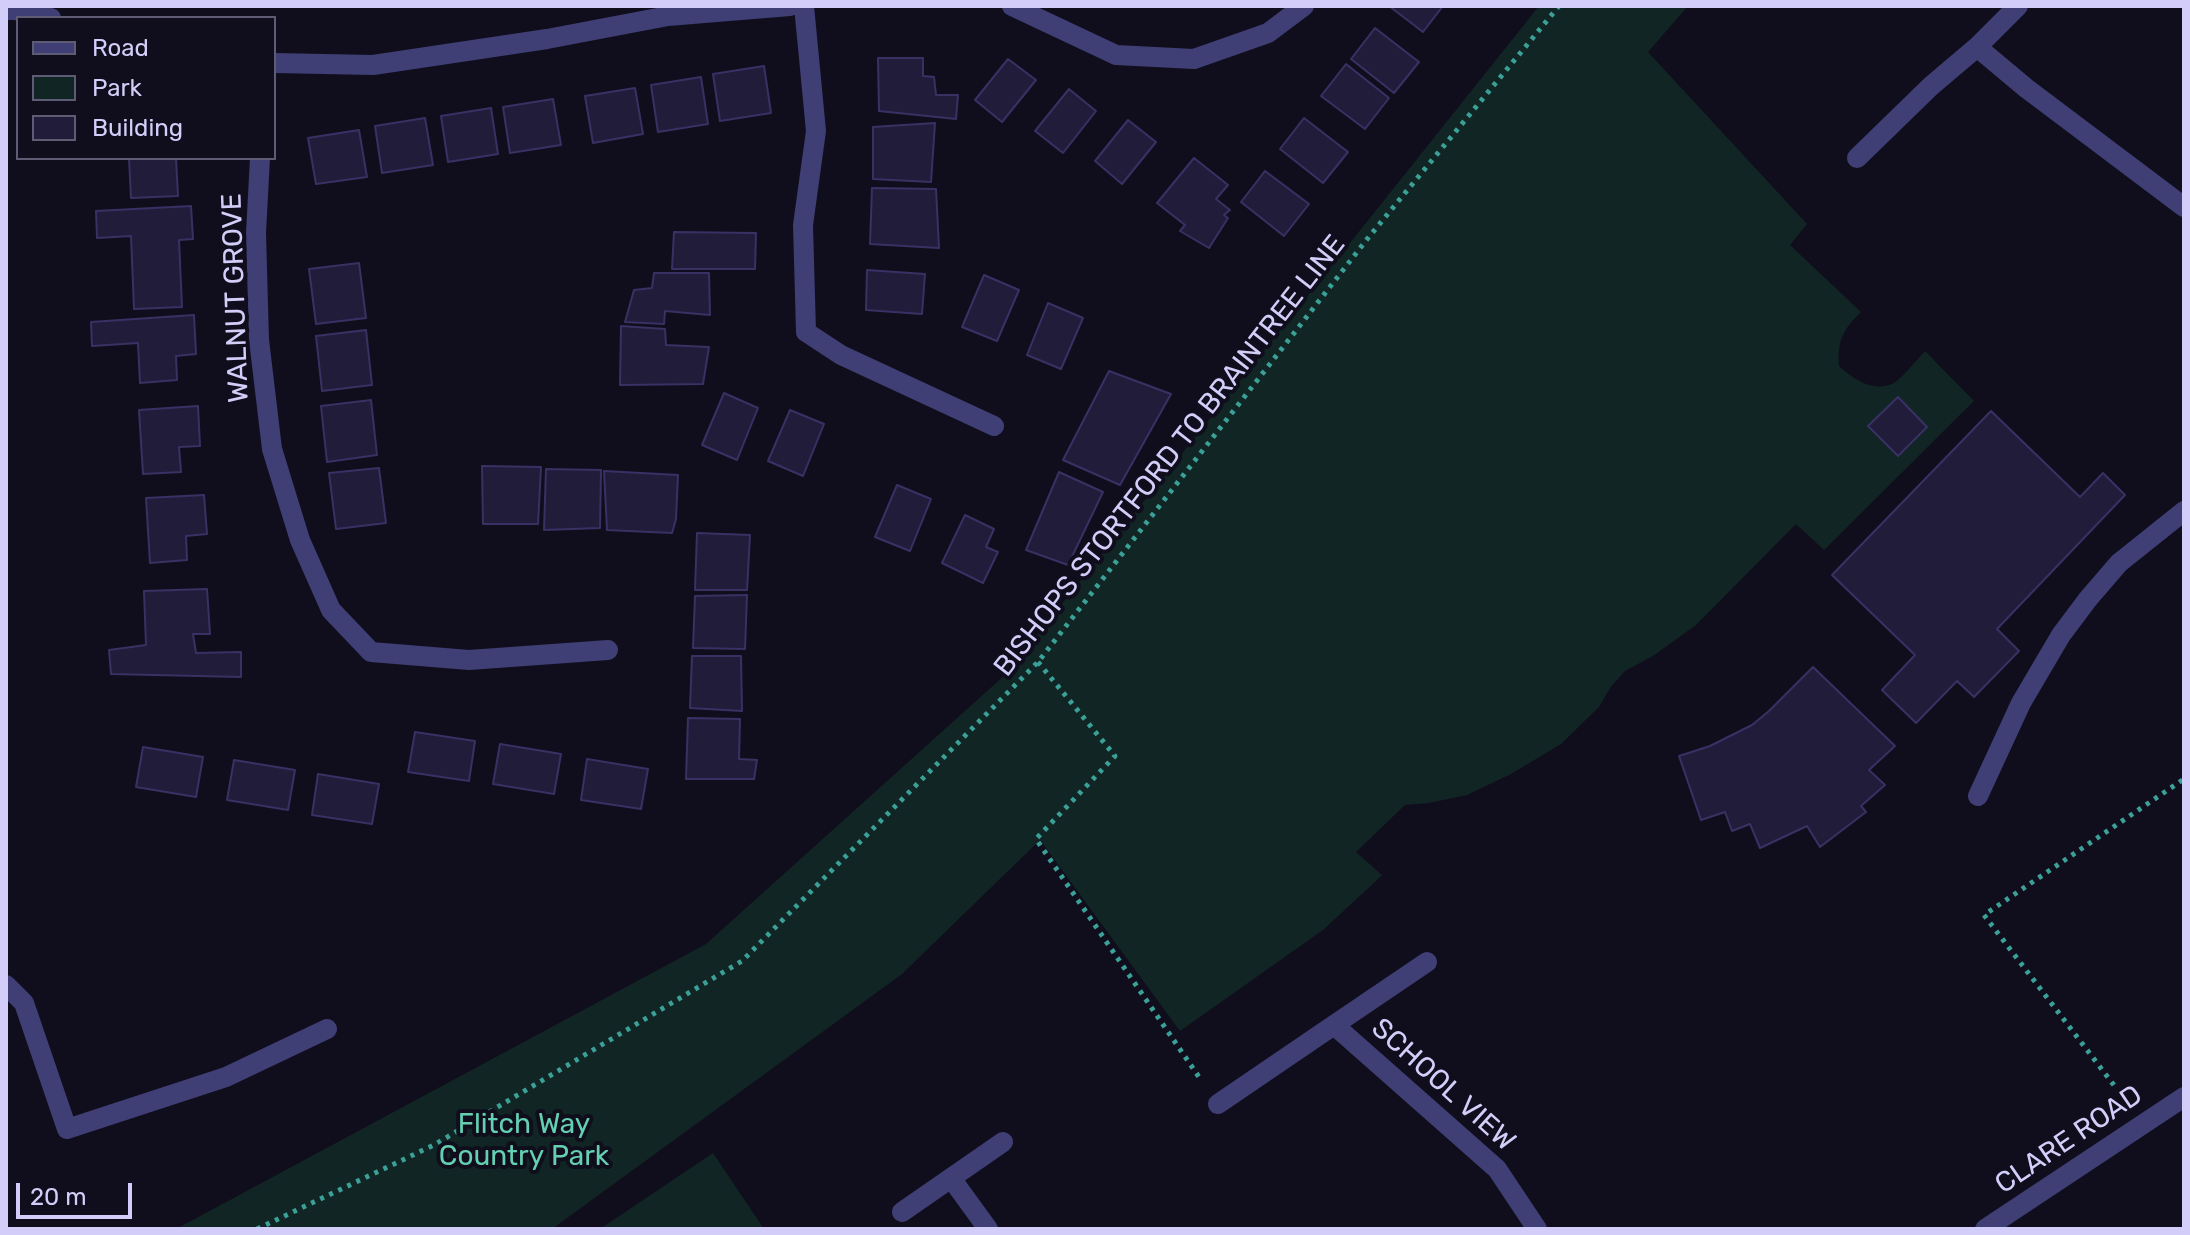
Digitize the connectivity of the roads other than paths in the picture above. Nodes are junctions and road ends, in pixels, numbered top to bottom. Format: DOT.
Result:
graph roads {
  1 [pos="790,6"];
  2 [pos="804,6"];
  3 [pos="1012,6"];
  4 [pos="1304,6"];
  5 [pos="2018,6"];
  6 [pos="6,10"];
  7 [pos="667,11"];
  8 [pos="42,16"];
  9 [pos="1977,47"];
  10 [pos="276,63"];
  11 [pos="1857,158"];
  12 [pos="260,160"];
  13 [pos="2184,207"];
  14 [pos="994,426"];
  15 [pos="2184,511"];
  16 [pos="608,650"];
  17 [pos="1978,796"];
  18 [pos="1427,962"];
  19 [pos="6,985"];
  20 [pos="1334,1025"];
  21 [pos="327,1029"];
  22 [pos="2183,1100"];
  23 [pos="1218,1104"];
  24 [pos="1003,1142"];
  25 [pos="951,1178"];
  26 [pos="902,1212"];
  27 [pos="988,1229"];
  28 [pos="1537,1229"];
  29 [pos="1985,1229"];
  1 -- 7 [label="street"];
  2 -- 14 [label="street"];
  3 -- 4 [label="street"];
  5 -- 9 [label="street"];
  6 -- 8 [label="street"];
  7 -- 10 [label="street"];
  9 -- 11 [label="street"];
  9 -- 13 [label="street"];
  12 -- 16 [label="street, WALNUT GROVE"];
  15 -- 17 [label="street"];
  18 -- 20 [label="street, SCHOOL VIEW"];
  19 -- 21 [label="street"];
  20 -- 23 [label="street, SCHOOL VIEW"];
  20 -- 28 [label="street, SCHOOL VIEW"];
  22 -- 29 [label="street, CLARE ROAD"];
  24 -- 25 [label="street"];
  25 -- 26 [label="street"];
  25 -- 27 [label="street"];
}
